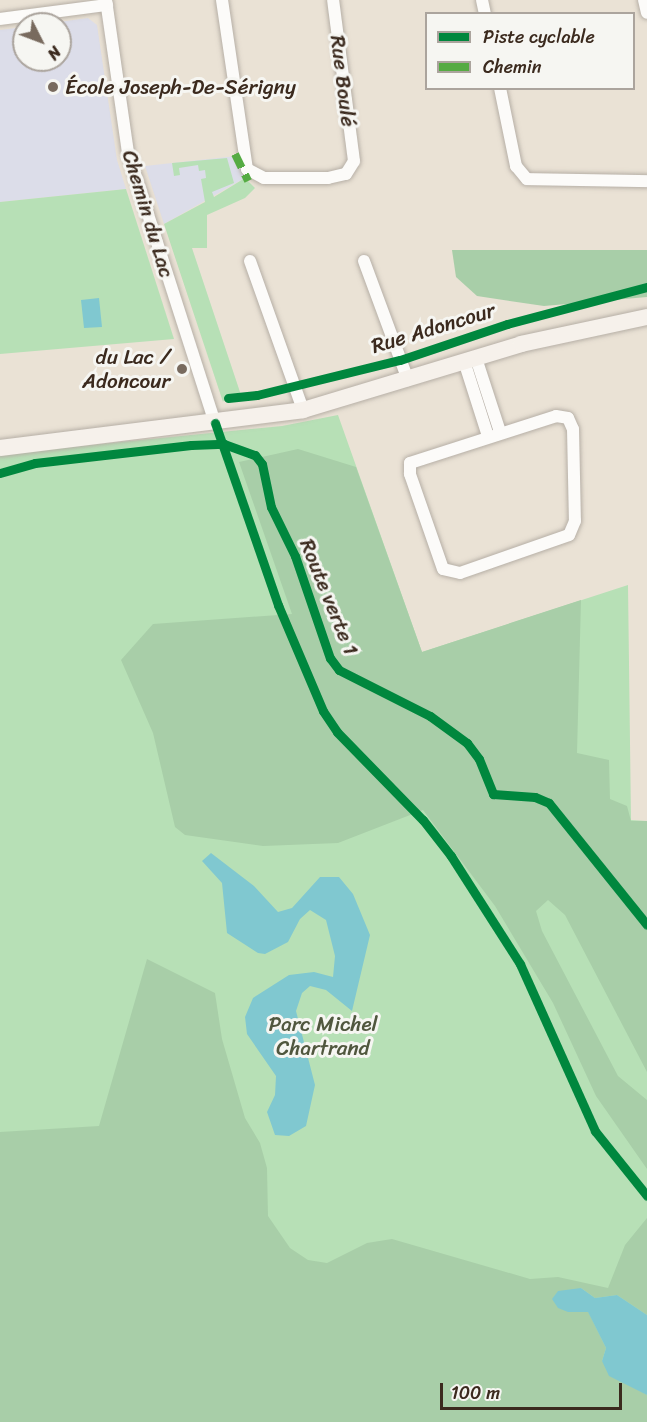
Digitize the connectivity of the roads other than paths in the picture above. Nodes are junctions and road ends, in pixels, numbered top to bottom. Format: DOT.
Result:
graph roads {
  1 [pos="222,0"];
  2 [pos="333,0"];
  3 [pos="644,0"];
  4 [pos="106,2"];
  5 [pos="647,13"];
  6 [pos="0,18"];
  7 [pos="500,90"];
  8 [pos="647,181"];
  9 [pos="250,261"];
  10 [pos="364,261"];
  11 [pos="647,317"];
  12 [pos="470,359"];
  13 [pos="408,380"];
  14 [pos="303,410"];
  15 [pos="215,423"];
  16 [pos="494,434"];
  17 [pos="0,448"];
  1 -- 2 [label="street, Rue Boulé"];
  3 -- 5 [label="street"];
  4 -- 6 [label="street"];
  4 -- 15 [label="street, Chemin du Lac"];
  7 -- 8 [label="street"];
  9 -- 14 [label="street"];
  10 -- 13 [label="street, Rue Adoncour"];
  11 -- 12 [label="street, Rue Adoncour"];
  12 -- 13 [label="street, Rue Adoncour"];
  12 -- 16 [label="street, Rue Adoncour"];
  13 -- 14 [label="street, Rue Adoncour"];
  14 -- 15 [label="street, Rue Adoncour"];
  15 -- 17 [label="street, Rue Adoncour"];
  16 -- 16 [label="street"];
}
